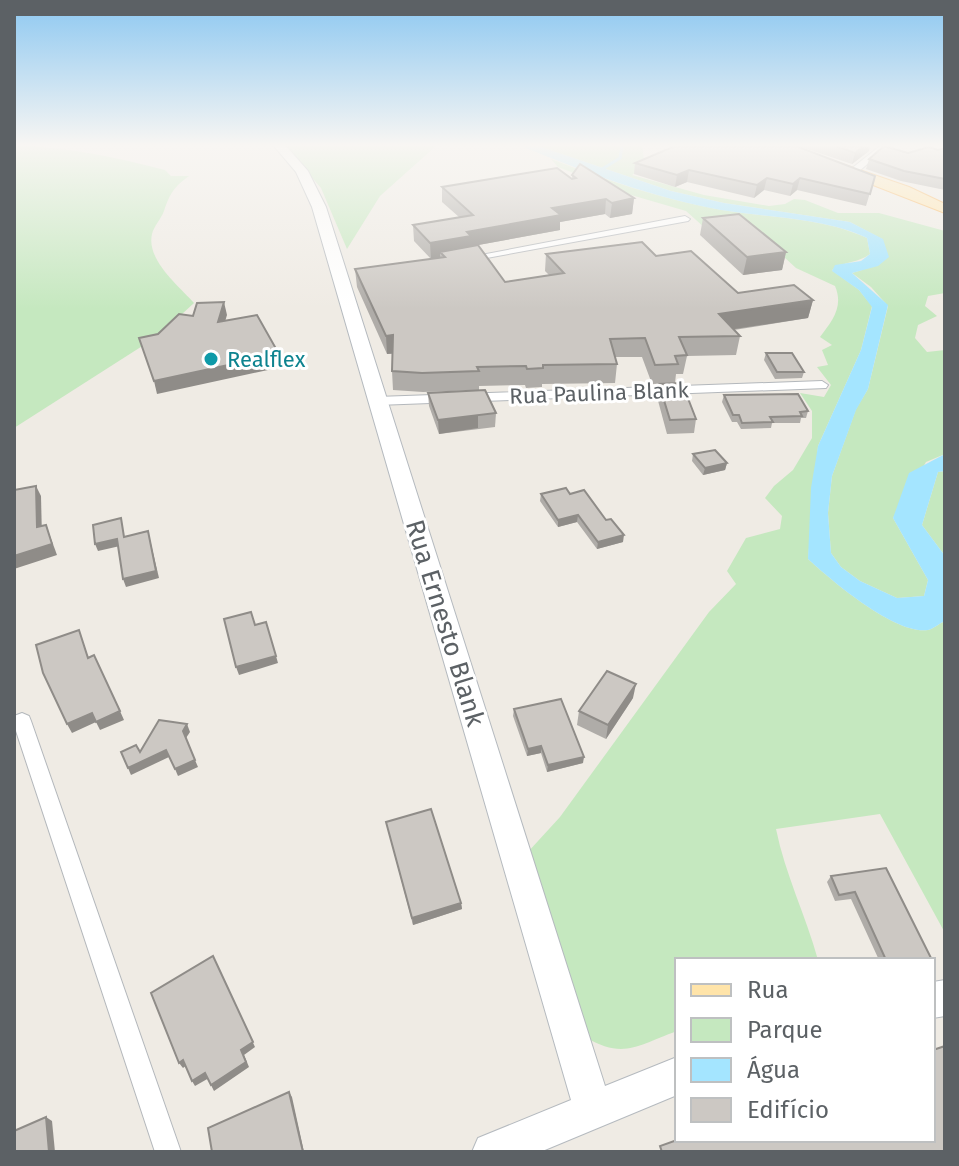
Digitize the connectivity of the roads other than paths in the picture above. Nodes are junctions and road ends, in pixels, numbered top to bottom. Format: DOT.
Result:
graph roads {
  1 [pos="317,200"];
  2 [pos="924,200"];
  3 [pos="945,209"];
  4 [pos="685,219"];
  5 [pos="446,262"];
  6 [pos="822,385"];
  7 [pos="377,401"];
  8 [pos="14,724"];
  9 [pos="675,1077"];
  10 [pos="593,1110"];
  11 [pos="168,1152"];
  12 [pos="492,1152"];
  1 -- 7 [label="street, Rua Ernesto Blank"];
  2 -- 3 [label="main road"];
  4 -- 5 [label="street"];
  6 -- 7 [label="street, Rua Paulina Blank"];
  7 -- 10 [label="street, Rua Ernesto Blank"];
  8 -- 11 [label="street"];
  9 -- 10 [label="street"];
  10 -- 12 [label="street"];
}
